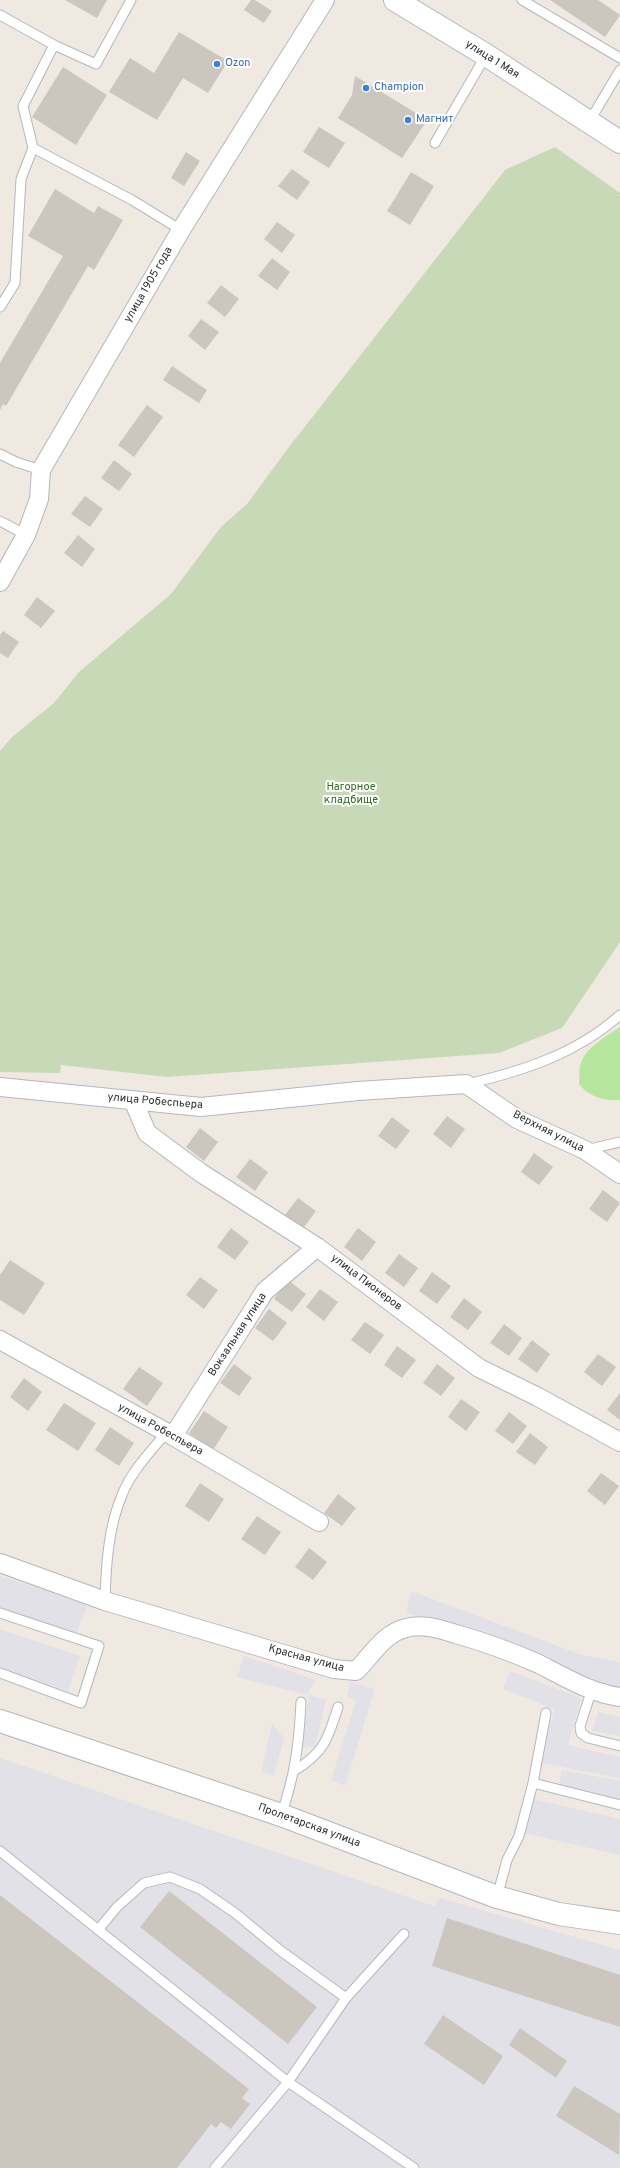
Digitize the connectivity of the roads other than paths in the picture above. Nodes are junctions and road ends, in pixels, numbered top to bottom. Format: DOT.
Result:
graph roads {
  1 [pos="131,0"];
  2 [pos="325,0"];
  3 [pos="395,0"];
  4 [pos="522,0"];
  5 [pos="0,15"];
  6 [pos="54,45"];
  7 [pos="486,55"];
  8 [pos="620,58"];
  9 [pos="620,70"];
  10 [pos="589,122"];
  11 [pos="620,142"];
  12 [pos="435,143"];
  13 [pos="33,148"];
  14 [pos="182,230"];
  15 [pos="0,307"];
  16 [pos="0,454"];
  17 [pos="41,470"];
  18 [pos="0,521"];
  19 [pos="26,535"];
  20 [pos="0,582"];
  21 [pos="620,1014"];
  22 [pos="466,1084"];
  23 [pos="0,1087"];
  24 [pos="133,1100"];
  25 [pos="620,1142"];
  26 [pos="585,1150"];
  27 [pos="620,1174"];
  28 [pos="317,1247"];
  29 [pos="0,1340"];
  30 [pos="169,1434"];
  31 [pos="620,1442"];
  32 [pos="319,1522"];
  33 [pos="0,1562"];
  34 [pos="105,1601"];
  35 [pos="0,1613"];
  36 [pos="0,1673"];
  37 [pos="592,1689"];
  38 [pos="620,1697"];
  39 [pos="301,1702"];
  40 [pos="338,1707"];
  41 [pos="546,1713"];
  42 [pos="0,1720"];
  43 [pos="620,1746"];
  44 [pos="294,1771"];
  45 [pos="533,1783"];
  46 [pos="620,1805"];
  47 [pos="281,1815"];
  48 [pos="0,1850"];
  49 [pos="497,1897"];
  50 [pos="620,1923"];
  51 [pos="98,1930"];
  52 [pos="404,1934"];
  53 [pos="346,1998"];
  54 [pos="288,2082"];
  55 [pos="215,2168"];
  56 [pos="414,2168"];
  1 -- 6 [label="lane"];
  2 -- 14 [label="street, улица 1905 года"];
  3 -- 7 [label="main road, улица 1 Мая"];
  4 -- 8 [label="lane"];
  5 -- 6 [label="lane"];
  6 -- 13 [label="lane"];
  7 -- 10 [label="main road, улица 1 Мая"];
  7 -- 12 [label="lane"];
  9 -- 10 [label="lane"];
  10 -- 11 [label="main road, улица 1 Мая"];
  13 -- 14 [label="lane"];
  13 -- 15 [label="lane"];
  14 -- 17 [label="street, улица 1905 года"];
  16 -- 17 [label="lane"];
  17 -- 19 [label="street, улица 1905 года"];
  18 -- 19 [label="lane"];
  19 -- 20 [label="street, улица 1905 года"];
  21 -- 22 [label="lane"];
  22 -- 24 [label="street, улица Робеспьера"];
  22 -- 26 [label="street, Верхняя улица"];
  23 -- 24 [label="street, улица Робеспьера"];
  24 -- 28 [label="street, улица Пионеров"];
  25 -- 26 [label="lane"];
  26 -- 27 [label="street, Верхняя улица"];
  28 -- 30 [label="street, Вокзальная улица"];
  28 -- 31 [label="street, улица Пионеров"];
  29 -- 30 [label="street, улица Робеспьера"];
  30 -- 32 [label="street, улица Робеспьера"];
  30 -- 34 [label="lane"];
  33 -- 34 [label="street, Красная улица"];
  34 -- 37 [label="street, Красная улица"];
  35 -- 36 [label="lane"];
  37 -- 38 [label="street, Красная улица"];
  37 -- 43 [label="lane"];
  39 -- 44 [label="lane"];
  40 -- 44 [label="lane"];
  41 -- 45 [label="lane"];
  42 -- 47 [label="main road, Пролетарская улица"];
  44 -- 47 [label="lane"];
  45 -- 46 [label="lane"];
  45 -- 49 [label="lane"];
  47 -- 49 [label="main road, Пролетарская улица"];
  48 -- 51 [label="lane"];
  49 -- 50 [label="main road, Пролетарская улица"];
  51 -- 53 [label="lane"];
  51 -- 54 [label="lane"];
  52 -- 53 [label="lane"];
  53 -- 54 [label="lane"];
  54 -- 55 [label="lane"];
  54 -- 56 [label="lane"];
}
